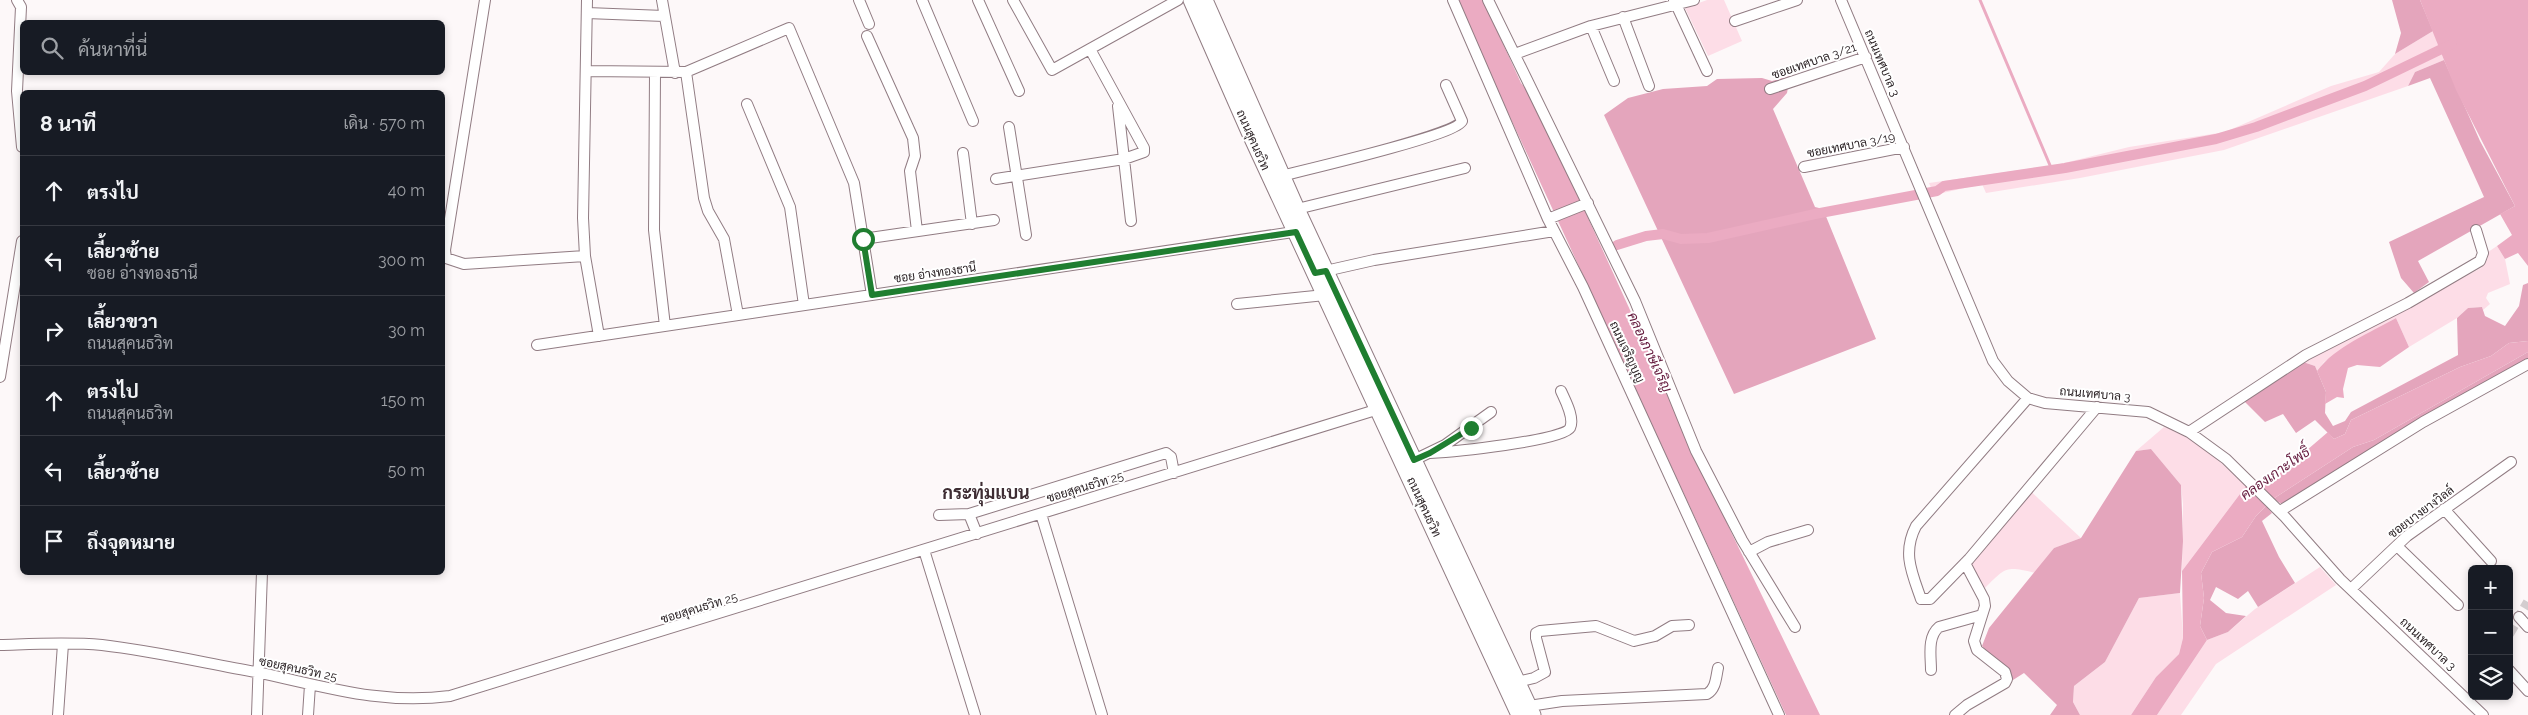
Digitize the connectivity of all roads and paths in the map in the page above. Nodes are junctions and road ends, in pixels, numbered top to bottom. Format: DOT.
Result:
graph roads {
  1 [pos="17,0"];
  2 [pos="485,0"];
  3 [pos="587,0"];
  4 [pos="662,0"];
  5 [pos="859,0"];
  6 [pos="922,0"];
  7 [pos="978,0"];
  8 [pos="1013,0"];
  9 [pos="1178,0"];
  10 [pos="1191,0"];
  11 [pos="1205,0"];
  12 [pos="1453,0"];
  13 [pos="1488,0"];
  14 [pos="1694,0"];
  15 [pos="1797,0"];
  16 [pos="1841,0"];
  17 [pos="1676,3"];
  18 [pos="587,13"];
  19 [pos="664,16"];
  20 [pos="1623,17"];
  21 [pos="21,20"];
  22 [pos="1735,22"];
  23 [pos="869,24"];
  24 [pos="1590,26"];
  25 [pos="20,35"];
  26 [pos="867,36"];
  27 [pos="1090,49"];
  28 [pos="1515,54"];
  29 [pos="1866,57"];
  30 [pos="586,71"];
  31 [pos="686,72"];
  32 [pos="1707,72"];
  33 [pos="656,73"];
  34 [pos="675,73"];
  35 [pos="1614,81"];
  36 [pos="1446,85"];
  37 [pos="1649,86"];
  38 [pos="1770,89"];
  39 [pos="1019,92"];
  40 [pos="1117,100"];
  41 [pos="747,104"];
  42 [pos="20,119"];
  43 [pos="973,121"];
  44 [pos="1009,126"];
  45 [pos="1904,147"];
  46 [pos="962,153"];
  47 [pos="1124,159"];
  48 [pos="1804,167"];
  49 [pos="1465,168"];
  50 [pos="1017,176"];
  51 [pos="1277,177"];
  52 [pos="996,179"];
  53 [pos="1586,204"];
  54 [pos="1297,209"];
  55 [pos="1551,218"];
  56 [pos="994,220"];
  57 [pos="1131,221"];
  58 [pos="972,224"];
  59 [pos="2476,230"];
  60 [pos="917,231"];
  61 [pos="1301,231"];
  62 [pos="1554,231"];
  63 [pos="1026,235"];
  64 [pos="863,239"];
  65 [pos="20,253"];
  66 [pos="585,256"];
  67 [pos="1321,272"];
  68 [pos="872,295"];
  69 [pos="1325,295"];
  70 [pos="1236,304"];
  71 [pos="804,305"];
  72 [pos="738,315"];
  73 [pos="665,326"];
  74 [pos="599,336"];
  75 [pos="537,345"];
  76 [pos="2528,364"];
  77 [pos="0,377"];
  78 [pos="1561,391"];
  79 [pos="2028,398"];
  80 [pos="1384,407"];
  81 [pos="2097,407"];
  82 [pos="1491,412"];
  83 [pos="2189,432"];
  84 [pos="1430,453"];
  85 [pos="1414,460"];
  86 [pos="2511,462"];
  87 [pos="1174,473"];
  88 [pos="2276,508"];
  89 [pos="2444,510"];
  90 [pos="969,514"];
  91 [pos="1041,514"];
  92 [pos="939,515"];
  93 [pos="1808,530"];
  94 [pos="977,534"];
  95 [pos="2397,546"];
  96 [pos="924,550"];
  97 [pos="1749,552"];
  98 [pos="2491,561"];
  99 [pos="1965,563"];
  100 [pos="262,575"];
  101 [pos="2351,589"];
  102 [pos="2458,605"];
  103 [pos="1982,615"];
  104 [pos="2519,617"];
  105 [pos="1689,626"];
  106 [pos="2528,627"];
  107 [pos="1795,628"];
  108 [pos="63,644"];
  109 [pos="0,645"];
  110 [pos="1718,668"];
  111 [pos="1931,670"];
  112 [pos="257,673"];
  113 [pos="2513,674"];
  114 [pos="1517,682"];
  115 [pos="310,685"];
  116 [pos="2528,691"];
  117 [pos="1527,712"];
  118 [pos="58,715"];
  119 [pos="257,715"];
  120 [pos="308,715"];
  121 [pos="975,715"];
  122 [pos="1102,715"];
  123 [pos="1779,715"];
  124 [pos="1954,715"];
  125 [pos="2483,715"];
  1 -- 21 [label="street"];
  2 -- 66 [label="street"];
  3 -- 18 [label="street"];
  4 -- 19 [label="street"];
  5 -- 23 [label="street"];
  6 -- 43 [label="street"];
  7 -- 39 [label="street"];
  8 -- 27 [label="street"];
  9 -- 27 [label="street"];
  10 -- 51 [label="main road, ถนนสุคนธวิท"];
  11 -- 51 [label="main road, ถนนสุคนธวิท"];
  12 -- 55 [label="street, ถนนเจริญบุญ"];
  13 -- 28 [label="street"];
  14 -- 17 [label="street"];
  15 -- 22 [label="street"];
  16 -- 29 [label="street, ถนนเทศบาล 3"];
  17 -- 20 [label="street"];
  17 -- 32 [label="street"];
  18 -- 19 [label="street"];
  18 -- 30 [label="street"];
  19 -- 34 [label="street"];
  20 -- 24 [label="street"];
  20 -- 37 [label="street"];
  24 -- 28 [label="street"];
  24 -- 35 [label="street"];
  25 -- 42 [label="street"];
  26 -- 60 [label="street"];
  27 -- 40 [label="street"];
  28 -- 53 [label="street"];
  29 -- 38 [label="street, ซอยเทศบาล 3/21"];
  29 -- 45 [label="street, ถนนเทศบาล 3"];
  30 -- 33 [label="street"];
  30 -- 66 [label="street"];
  31 -- 34 [label="street"];
  31 -- 64 [label="street"];
  31 -- 72 [label="street"];
  33 -- 34 [label="street"];
  33 -- 73 [label="street"];
  36 -- 51 [label="street"];
  40 -- 47 [label="street"];
  40 -- 47 [label="street"];
  41 -- 71 [label="street"];
  44 -- 50 [label="street"];
  45 -- 48 [label="street, ซอยเทศบาล 3/19"];
  45 -- 79 [label="street, ถนนเทศบาล 3"];
  46 -- 58 [label="street"];
  47 -- 50 [label="street"];
  47 -- 57 [label="street"];
  49 -- 54 [label="street"];
  50 -- 52 [label="street"];
  50 -- 63 [label="street"];
  51 -- 54 [label="main road, ถนนสุคนธวิท"];
  51 -- 61 [label="main road, ถนนสุคนธวิท"];
  53 -- 55 [label="street"];
  53 -- 97 [label="street"];
  54 -- 61 [label="main road, ถนนสุคนธวิท"];
  55 -- 62 [label="street, ถนนเจริญบุญ"];
  56 -- 58 [label="street"];
  58 -- 60 [label="street"];
  59 -- 83 [label="street"];
  60 -- 64 [label="street"];
  61 -- 67 [label="main road, ถนนสุคนธวิท"];
  61 -- 68 [label="street, ซอย อ่างทองธานี"];
  62 -- 67 [label="street"];
  62 -- 123 [label="street, ถนนเจริญบุญ"];
  64 -- 68 [label="street"];
  65 -- 77 [label="street"];
  66 -- 74 [label="street"];
  67 -- 69 [label="main road, ถนนสุคนธวิท"];
  67 -- 80 [label="main road, ถนนสุคนธวิท"];
  68 -- 71 [label="street, ซอย อ่างทองธานี"];
  69 -- 70 [label="street"];
  69 -- 80 [label="main road, ถนนสุคนธวิท"];
  71 -- 72 [label="street, ซอย อ่างทองธานี"];
  72 -- 73 [label="street, ซอย อ่างทองธานี"];
  73 -- 74 [label="street, ซอย อ่างทองธานี"];
  74 -- 75 [label="street, ซอย อ่างทองธานี"];
  76 -- 88 [label="street"];
  78 -- 84 [label="street"];
  79 -- 81 [label="street, ถนนเทศบาล 3"];
  79 -- 99 [label="street"];
  80 -- 85 [label="main road, ถนนสุคนธวิท"];
  80 -- 87 [label="street, ซอยสุคนธวิท 25"];
  80 -- 117 [label="main road, ถนนสุคนธวิท"];
  81 -- 83 [label="street, ถนนเทศบาล 3"];
  81 -- 99 [label="street"];
  82 -- 84 [label="street"];
  83 -- 88 [label="street, ถนนเทศบาล 3"];
  84 -- 85 [label="street"];
  85 -- 114 [label="main road, ถนนสุคนธวิท"];
  86 -- 89 [label="street, ซอยบางยางวิลล์"];
  87 -- 90 [label="street"];
  87 -- 91 [label="street, ซอยสุคนธวิท 25"];
  88 -- 101 [label="street, ถนนเทศบาล 3"];
  89 -- 95 [label="street, ซอยบางยางวิลล์"];
  89 -- 98 [label="street"];
  90 -- 92 [label="street"];
  90 -- 94 [label="street"];
  91 -- 94 [label="street, ซอยสุคนธวิท 25"];
  91 -- 122 [label="street"];
  93 -- 97 [label="street"];
  94 -- 96 [label="street, ซอยสุคนธวิท 25"];
  95 -- 101 [label="street, ซอยบางยางวิลล์"];
  95 -- 102 [label="street"];
  96 -- 115 [label="street, ซอยสุคนธวิท 25"];
  96 -- 121 [label="street"];
  97 -- 107 [label="street"];
  99 -- 103 [label="street"];
  100 -- 112 [label="street"];
  101 -- 125 [label="street, ถนนเทศบาล 3"];
  103 -- 111 [label="street"];
  103 -- 124 [label="street"];
  104 -- 106 [label="street"];
  105 -- 114 [label="street"];
  108 -- 109 [label="street, ซอยสุคนธวิท 25"];
  108 -- 112 [label="street, ซอยสุคนธวิท 25"];
  108 -- 118 [label="street"];
  110 -- 117 [label="street"];
  112 -- 115 [label="street, ซอยสุคนธวิท 25"];
  112 -- 119 [label="street"];
  113 -- 116 [label="street"];
  114 -- 117 [label="main road, ถนนสุคนธวิท"];
  115 -- 120 [label="street"];
}
